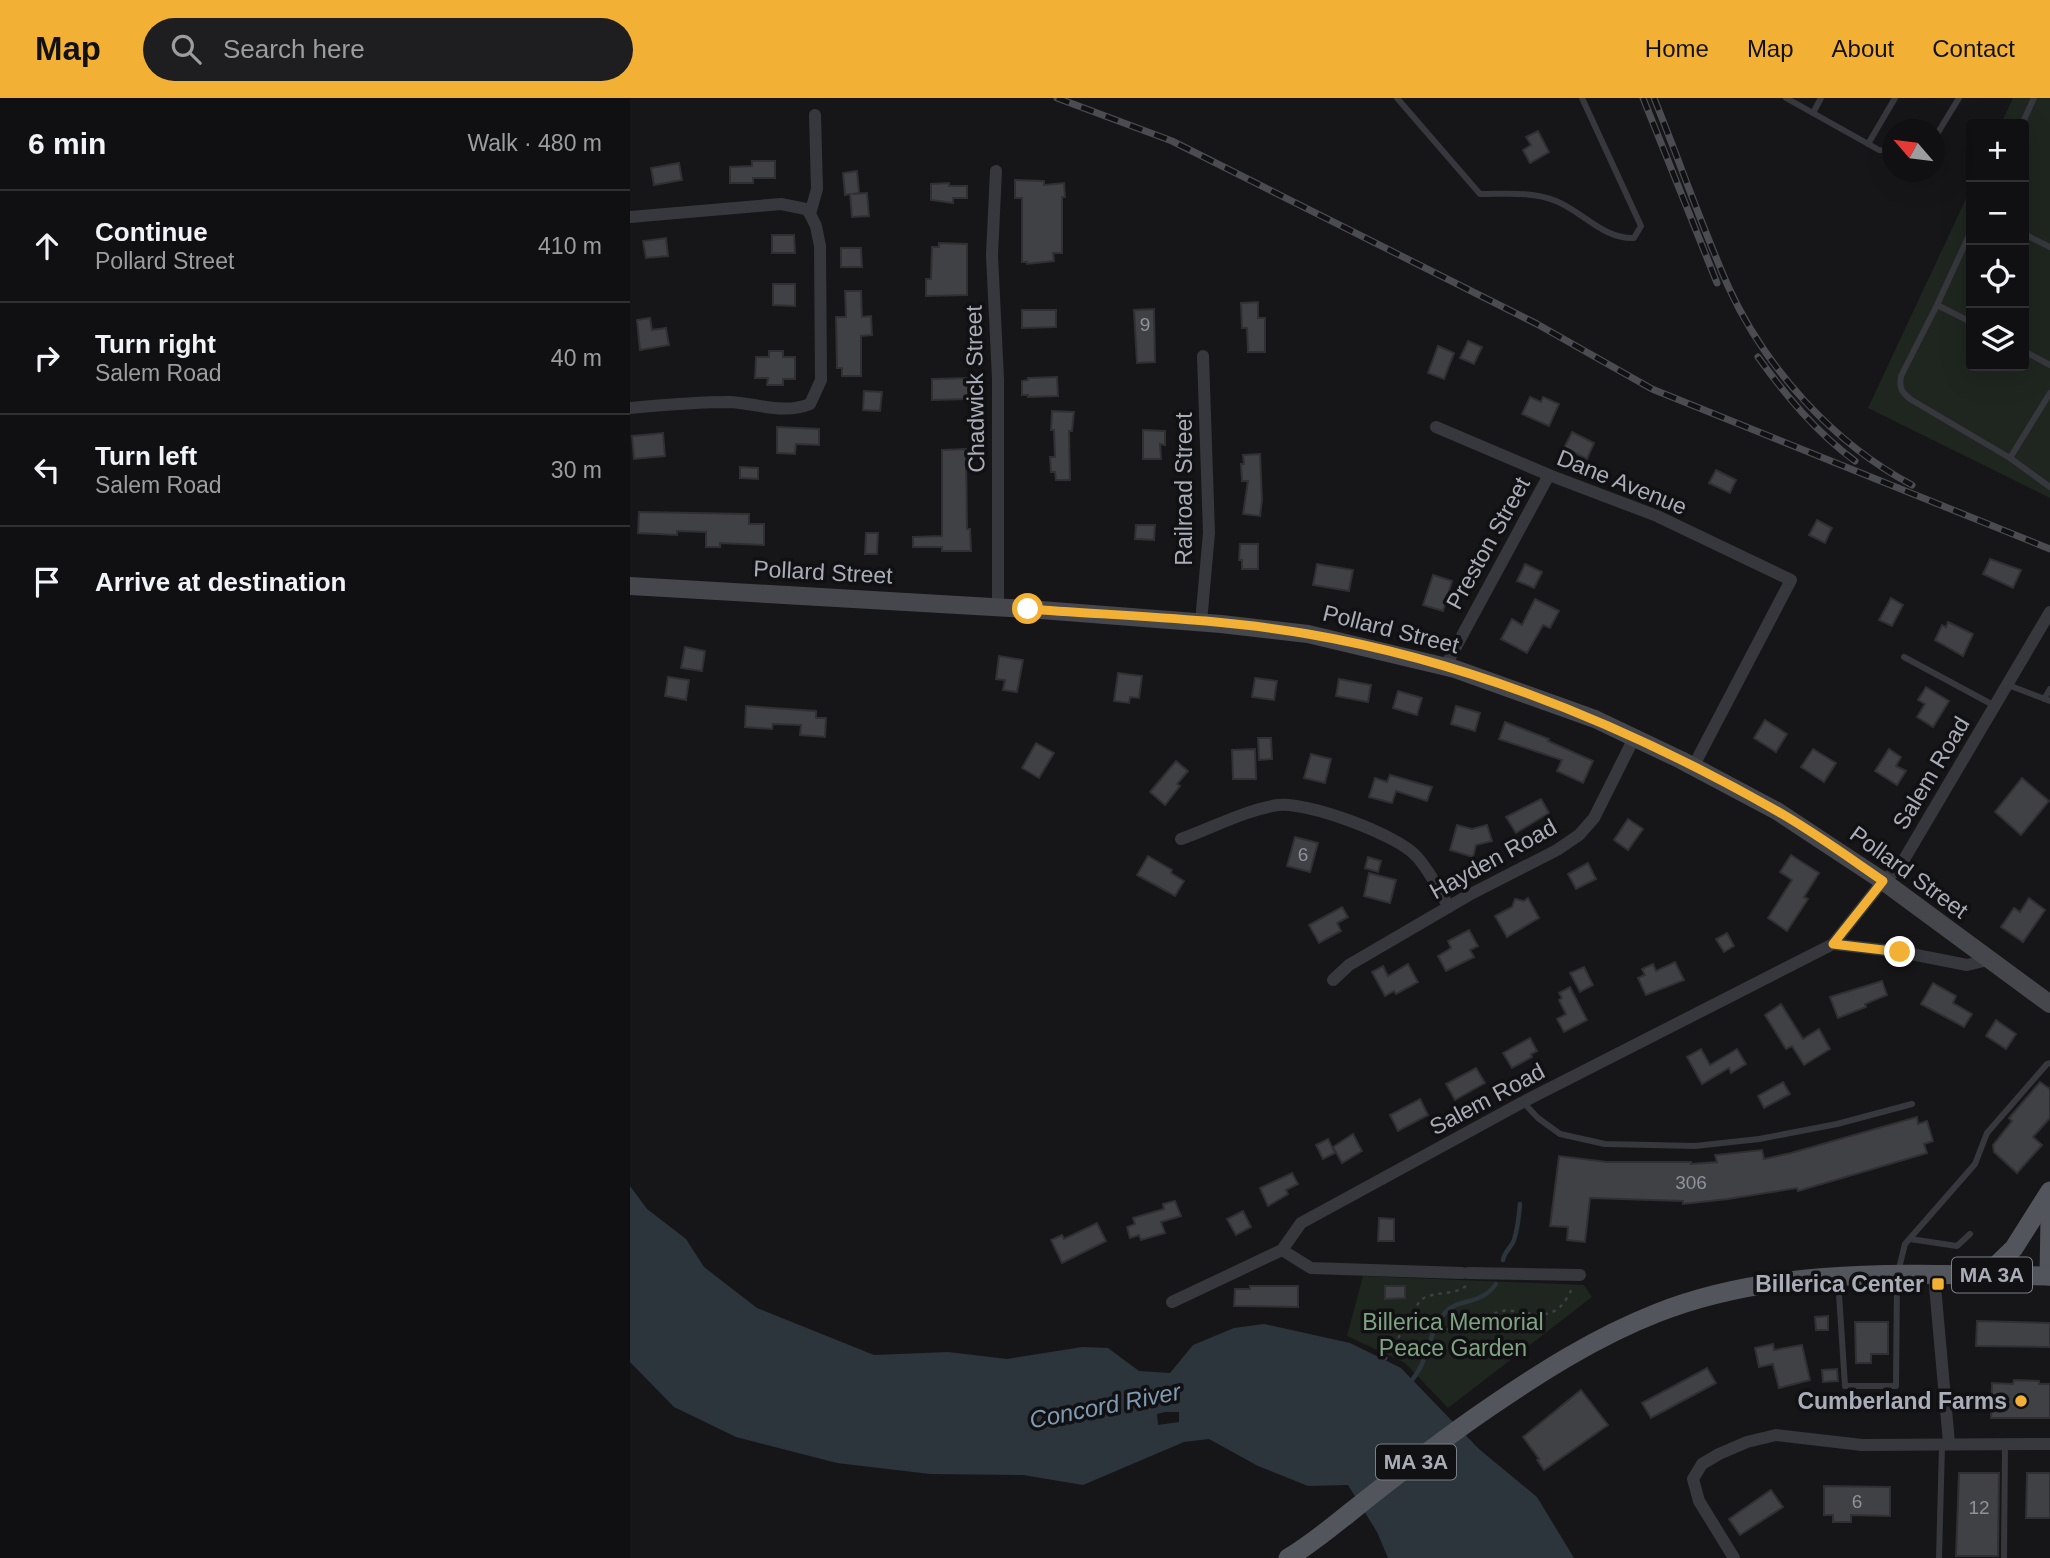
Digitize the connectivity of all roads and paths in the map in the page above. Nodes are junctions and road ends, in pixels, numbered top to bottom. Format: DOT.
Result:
graph roads {
  1 [pos="1397,98"];
  2 [pos="1581,98"];
  3 [pos="1786,98"];
  4 [pos="1821,98"];
  5 [pos="1895,98"];
  6 [pos="1959,98"];
  7 [pos="2034,98"];
  8 [pos="1813,113"];
  9 [pos="815,115"];
  10 [pos="2024,119"];
  11 [pos="1945,121"];
  12 [pos="1868,144"];
  13 [pos="1882,150"];
  14 [pos="996,171"];
  15 [pos="810,214"];
  16 [pos="630,217"];
  17 [pos="2029,236"];
  18 [pos="1966,242"];
  19 [pos="2050,247"];
  20 [pos="1937,305"];
  21 [pos="1966,320"];
  22 [pos="2029,354"];
  23 [pos="1203,356"];
  24 [pos="2050,365"];
  25 [pos="2050,393"];
  26 [pos="630,408"];
  27 [pos="1436,427"];
  28 [pos="2010,458"];
  29 [pos="1549,475"];
  30 [pos="2050,487"];
  31 [pos="630,586"];
  32 [pos="998,607"];
  33 [pos="2050,612"];
  34 [pos="1201,622"];
  35 [pos="1904,657"];
  36 [pos="1445,667"];
  37 [pos="2008,685"];
  38 [pos="2050,689"];
  39 [pos="2047,700"];
  40 [pos="1995,706"];
  41 [pos="1634,738"];
  42 [pos="1693,767"];
  43 [pos="1181,839"];
  44 [pos="1883,881"];
  45 [pos="1449,907"];
  46 [pos="1833,944"];
  47 [pos="1988,960"];
  48 [pos="1334,980"];
  49 [pos="2050,1004"];
  50 [pos="2050,1062"];
  51 [pos="1523,1102"];
  52 [pos="1912,1104"];
  53 [pos="2050,1191"];
  54 [pos="2050,1218"];
  55 [pos="1970,1234"];
  56 [pos="1910,1239"];
  57 [pos="1282,1251"];
  58 [pos="1469,1273"];
  59 [pos="1577,1275"];
  60 [pos="1934,1275"];
  61 [pos="1986,1275"];
  62 [pos="1897,1276"];
  63 [pos="2050,1276"];
  64 [pos="1838,1277"];
  65 [pos="1172,1303"];
  66 [pos="1415,1319"];
  67 [pos="1385,1360"];
  68 [pos="1946,1443"];
  69 [pos="2005,1443"];
  70 [pos="2050,1444"];
  71 [pos="1298,1555"];
  72 [pos="1734,1558"];
  73 [pos="1938,1558"];
  74 [pos="2004,1558"];
  1 -- 2 [label="lane"];
  3 -- 8 [label="lane"];
  4 -- 8 [label="lane"];
  5 -- 12 [label="lane"];
  6 -- 11 [label="lane"];
  7 -- 10 [label="lane"];
  8 -- 12 [label="lane"];
  9 -- 15 [label="street"];
  12 -- 13 [label="lane"];
  14 -- 32 [label="street, Chadwick Street"];
  15 -- 16 [label="street"];
  15 -- 26 [label="street"];
  17 -- 19 [label="lane"];
  18 -- 20 [label="lane"];
  20 -- 21 [label="lane"];
  20 -- 28 [label="lane"];
  22 -- 24 [label="lane"];
  23 -- 34 [label="street, Railroad Street"];
  25 -- 28 [label="lane"];
  27 -- 29 [label="street, Dane Avenue"];
  28 -- 30 [label="lane"];
  29 -- 36 [label="street, Preston Street"];
  29 -- 42 [label="street, Dane Avenue"];
  31 -- 32 [label="main road, Pollard Street"];
  32 -- 34 [label="main road, Pollard Street"];
  33 -- 37 [label="street, Salem Road"];
  34 -- 36 [label="main road, Pollard Street"];
  35 -- 40 [label="lane"];
  36 -- 41 [label="main road, Pollard Street"];
  37 -- 39 [label="lane"];
  37 -- 40 [label="street, Salem Road"];
  38 -- 39 [label="lane"];
  40 -- 44 [label="street, Salem Road"];
  41 -- 42 [label="main road, Pollard Street"];
  41 -- 45 [label="street, Hayden Road"];
  42 -- 44 [label="main road, Pollard Street"];
  43 -- 45 [label="street"];
  44 -- 46 [label="street, Salem Road"];
  44 -- 47 [label="main road, Pollard Street"];
  45 -- 48 [label="street, Hayden Road"];
  46 -- 47 [label="street"];
  46 -- 51 [label="street, Salem Road"];
  47 -- 49 [label="main road, Pollard Street"];
  50 -- 56 [label="lane"];
  51 -- 52 [label="lane"];
  51 -- 57 [label="street, Salem Road"];
  53 -- 61 [label="main road"];
  54 -- 63 [label="main road"];
  55 -- 56 [label="lane"];
  56 -- 62 [label="lane"];
  57 -- 58 [label="street"];
  57 -- 65 [label="street, Salem Road"];
  58 -- 59 [label="street"];
  58 -- 66 [label="path"];
  59 -- 66 [label="path"];
  60 -- 61 [label="main road, MA 3A"];
  60 -- 62 [label="main road, MA 3A"];
  60 -- 68 [label="street"];
  61 -- 63 [label="main road, MA 3A"];
  62 -- 64 [label="main road, MA 3A"];
  62 -- 64 [label="lane"];
  64 -- 71 [label="main road, MA 3A"];
  66 -- 67 [label="path"];
  68 -- 69 [label="street"];
  68 -- 72 [label="street"];
  68 -- 73 [label="lane"];
  69 -- 70 [label="street"];
  69 -- 74 [label="lane"];
}
